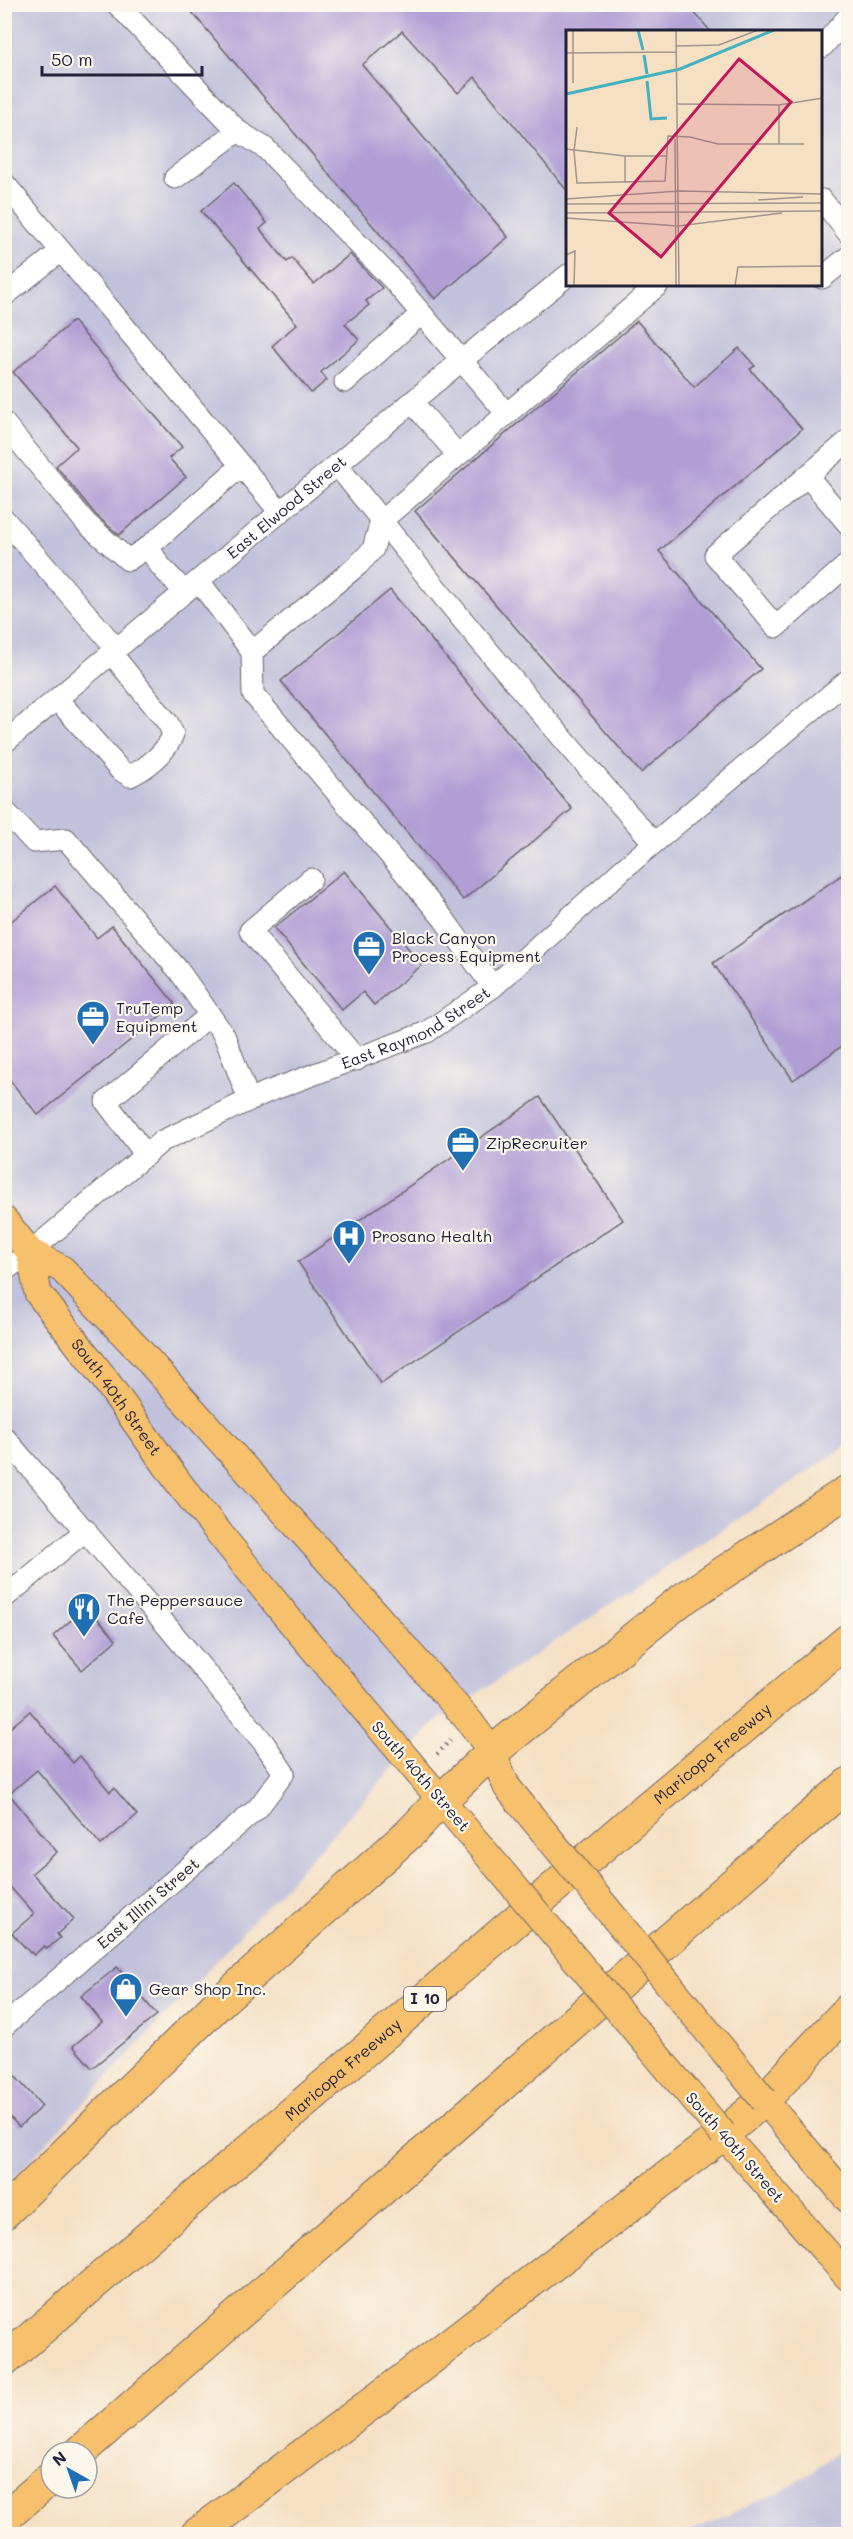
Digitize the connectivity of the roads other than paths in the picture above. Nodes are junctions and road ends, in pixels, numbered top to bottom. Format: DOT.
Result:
graph roads {
  1 [pos="117,4"];
  2 [pos="849,17"];
  3 [pos="823,46"];
  4 [pos="238,131"];
  5 [pos="175,178"];
  6 [pos="4,183"];
  7 [pos="823,201"];
  8 [pos="849,232"];
  9 [pos="61,251"];
  10 [pos="849,257"];
  11 [pos="566,277"];
  12 [pos="823,277"];
  13 [pos="657,286"];
  14 [pos="4,296"];
  15 [pos="421,314"];
  16 [pos="461,361"];
  17 [pos="345,382"];
  18 [pos="412,402"];
  19 [pos="507,414"];
  20 [pos="4,423"];
  21 [pos="849,441"];
  22 [pos="458,455"];
  23 [pos="337,465"];
  24 [pos="241,466"];
  25 [pos="808,477"];
  26 [pos="280,512"];
  27 [pos="4,519"];
  28 [pos="381,521"];
  29 [pos="849,524"];
  30 [pos="148,547"];
  31 [pos="849,564"];
  32 [pos="192,587"];
  33 [pos="114,652"];
  34 [pos="252,652"];
  35 [pos="849,680"];
  36 [pos="57,699"];
  37 [pos="4,743"];
  38 [pos="4,810"];
  39 [pos="654,843"];
  40 [pos="310,879"];
  41 [pos="493,987"];
  42 [pos="210,1015"];
  43 [pos="357,1060"];
  44 [pos="249,1100"];
  45 [pos="146,1155"];
  46 [pos="4,1220"];
  47 [pos="30,1252"];
  48 [pos="4,1271"];
  49 [pos="4,1437"];
  50 [pos="849,1491"];
  51 [pos="86,1530"];
  52 [pos="4,1598"];
  53 [pos="849,1640"];
  54 [pos="492,1752"];
  55 [pos="849,1785"];
  56 [pos="441,1800"];
  57 [pos="849,2010"];
  58 [pos="4,2026"];
  59 [pos="764,2100"];
  60 [pos="723,2134"];
  61 [pos="849,2199"];
  62 [pos="4,2213"];
  63 [pos="849,2277"];
  64 [pos="4,2361"];
  65 [pos="94,2440"];
  66 [pos="39,2488"];
  67 [pos="4,2518"];
  68 [pos="196,2535"];
  1 -- 4 [label="street"];
  2 -- 3 [label="street"];
  4 -- 5 [label="street"];
  4 -- 15 [label="street"];
  6 -- 9 [label="street"];
  7 -- 8 [label="street"];
  9 -- 14 [label="street"];
  9 -- 24 [label="street"];
  10 -- 12 [label="street"];
  11 -- 16 [label="street, East Elwood Street"];
  13 -- 19 [label="street"];
  15 -- 16 [label="street"];
  15 -- 17 [label="street"];
  16 -- 18 [label="street, East Elwood Street"];
  16 -- 19 [label="street"];
  18 -- 22 [label="street"];
  18 -- 23 [label="street, East Elwood Street"];
  19 -- 22 [label="street"];
  20 -- 30 [label="street"];
  21 -- 25 [label="street"];
  22 -- 28 [label="street"];
  23 -- 26 [label="street, East Elwood Street"];
  23 -- 28 [label="street"];
  24 -- 26 [label="street"];
  24 -- 30 [label="street"];
  25 -- 29 [label="street"];
  25 -- 31 [label="street"];
  26 -- 32 [label="street, East Elwood Street"];
  27 -- 33 [label="street"];
  28 -- 34 [label="street"];
  28 -- 39 [label="street"];
  30 -- 32 [label="street"];
  32 -- 33 [label="street, East Elwood Street"];
  32 -- 34 [label="street"];
  33 -- 36 [label="street, East Elwood Street"];
  33 -- 36 [label="street"];
  34 -- 41 [label="street"];
  35 -- 39 [label="street, East Raymond Street"];
  36 -- 37 [label="street, East Elwood Street"];
  38 -- 42 [label="street"];
  39 -- 41 [label="street, East Raymond Street"];
  40 -- 43 [label="street"];
  41 -- 43 [label="street, East Raymond Street"];
  42 -- 44 [label="street"];
  42 -- 45 [label="street"];
  43 -- 44 [label="street, East Raymond Street"];
  44 -- 45 [label="street, East Raymond Street"];
  45 -- 47 [label="street, East Raymond Street"];
  46 -- 47 [label="main road, South 40th Street"];
  47 -- 48 [label="street"];
  47 -- 54 [label="main road, South 40th Street"];
  47 -- 56 [label="main road, South 40th Street"];
  49 -- 51 [label="street"];
  50 -- 54 [label="highway"];
  51 -- 52 [label="street"];
  51 -- 58 [label="street, East Illini Street"];
  53 -- 64 [label="highway, Maricopa Freeway / I 10"];
  54 -- 56 [label="highway"];
  54 -- 59 [label="main road, South 40th Street, bridge"];
  55 -- 65 [label="highway"];
  56 -- 60 [label="main road, South 40th Street, bridge"];
  56 -- 62 [label="highway"];
  57 -- 59 [label="highway"];
  59 -- 60 [label="highway"];
  59 -- 61 [label="main road, South 40th Street"];
  60 -- 63 [label="main road, South 40th Street"];
  60 -- 68 [label="highway"];
  66 -- 67 [label="highway"];
}
